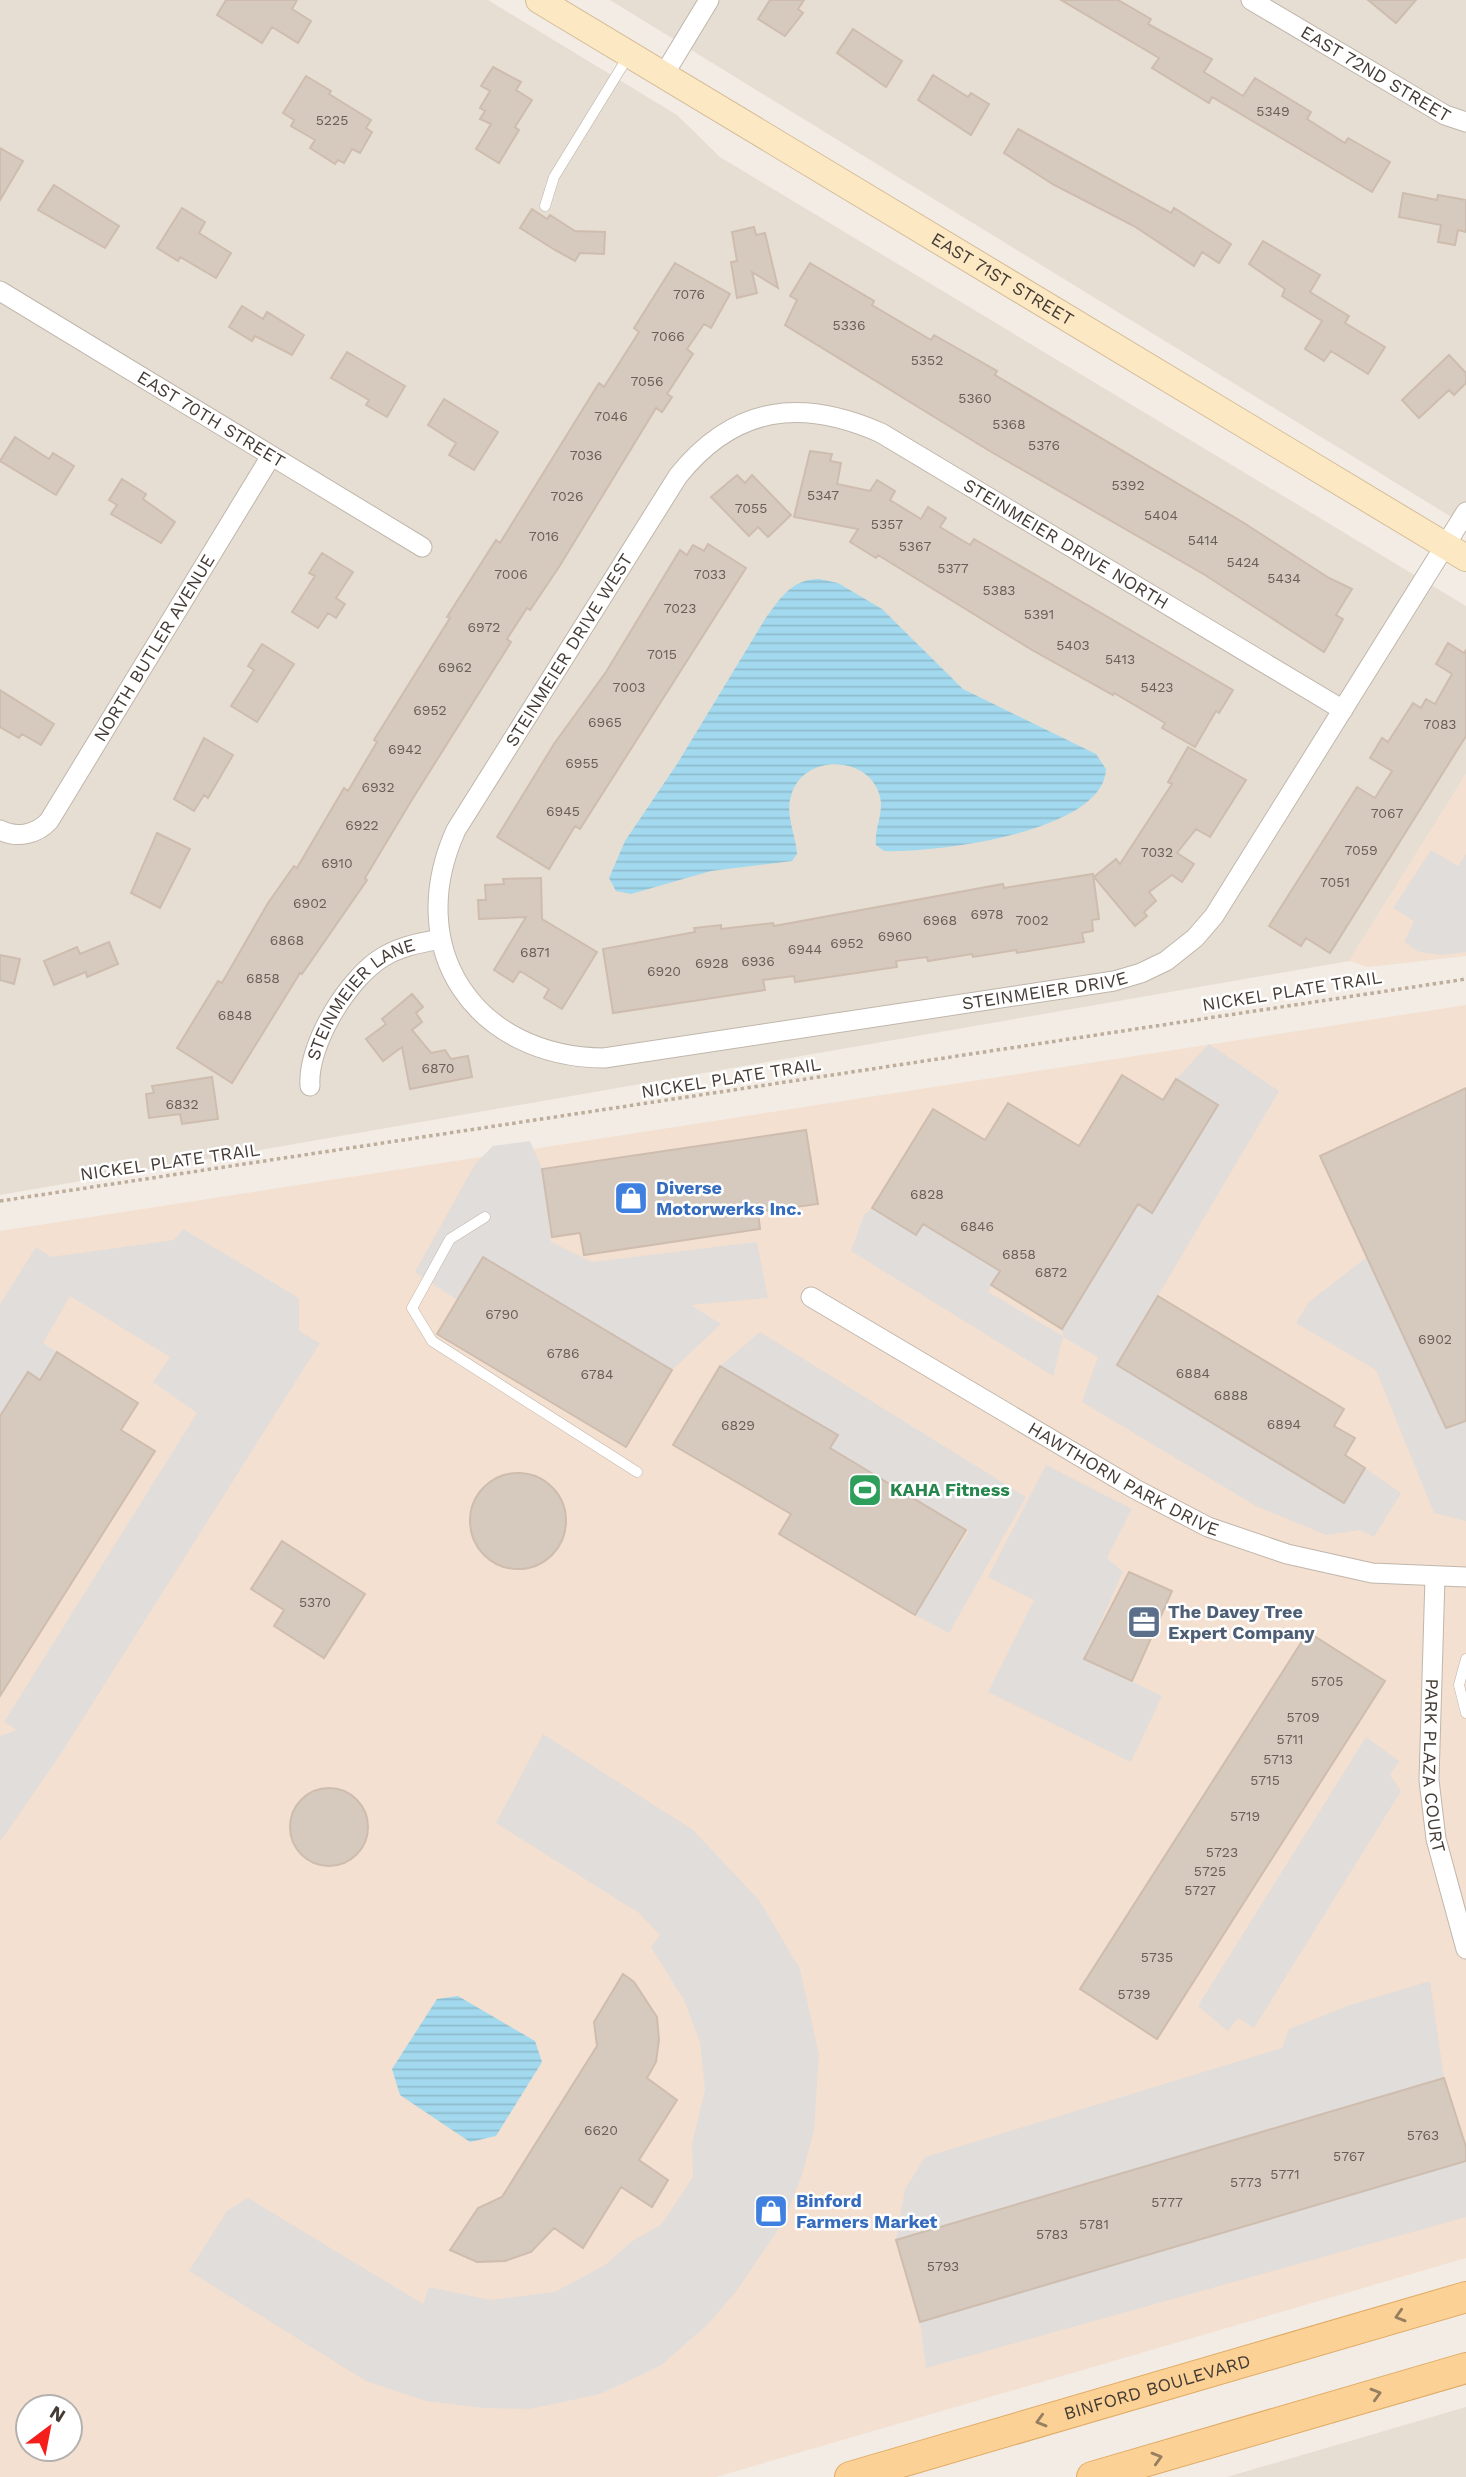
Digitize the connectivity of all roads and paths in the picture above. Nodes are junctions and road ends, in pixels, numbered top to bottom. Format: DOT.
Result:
graph roads {
  1 [pos="539,0"];
  2 [pos="709,0"];
  3 [pos="1251,0"];
  4 [pos="629,55"];
  5 [pos="663,76"];
  6 [pos="1466,121"];
  7 [pos="545,206"];
  8 [pos="0,291"];
  9 [pos="777,415"];
  10 [pos="271,456"];
  11 [pos="1466,512"];
  12 [pos="422,547"];
  13 [pos="1456,552"];
  14 [pos="1343,710"];
  15 [pos="0,830"];
  16 [pos="440,939"];
  17 [pos="1466,979"];
  18 [pos="310,1086"];
  19 [pos="0,1201"];
  20 [pos="485,1217"];
  21 [pos="811,1297"];
  22 [pos="637,1472"];
  23 [pos="1435,1577"];
  24 [pos="1466,1577"];
  25 [pos="1466,1659"];
  26 [pos="1466,1713"];
  27 [pos="1466,1949"];
  28 [pos="1466,2297"];
  29 [pos="1466,2368"];
  30 [pos="849,2477"];
  31 [pos="1092,2477"];
  1 -- 4 [label="main road, EAST 71ST STREET"];
  2 -- 5 [label="street"];
  3 -- 6 [label="street, EAST 72ND STREET"];
  4 -- 5 [label="main road, EAST 71ST STREET"];
  4 -- 7 [label="lane"];
  5 -- 13 [label="main road, EAST 71ST STREET"];
  8 -- 10 [label="street, EAST 70TH STREET"];
  9 -- 14 [label="street, STEINMEIER DRIVE NORTH"];
  9 -- 16 [label="street, STEINMEIER DRIVE WEST"];
  10 -- 12 [label="street, EAST 70TH STREET"];
  10 -- 15 [label="street, NORTH BUTLER AVENUE"];
  11 -- 13 [label="street, STEINMEIER DRIVE"];
  13 -- 14 [label="street, STEINMEIER DRIVE"];
  14 -- 16 [label="street, STEINMEIER DRIVE"];
  16 -- 18 [label="street, STEINMEIER LANE"];
  17 -- 19 [label="path, NICKEL PLATE TRAIL"];
  20 -- 22 [label="lane"];
  21 -- 23 [label="street, HAWTHORN PARK DRIVE"];
  23 -- 24 [label="street, HAWTHORN PARK DRIVE"];
  23 -- 27 [label="street, PARK PLAZA COURT"];
  25 -- 26 [label="lane"];
  28 -- 30 [label="main road, BINFORD BOULEVARD, one-way"];
  31 -- 29 [label="main road, one-way"];
}
